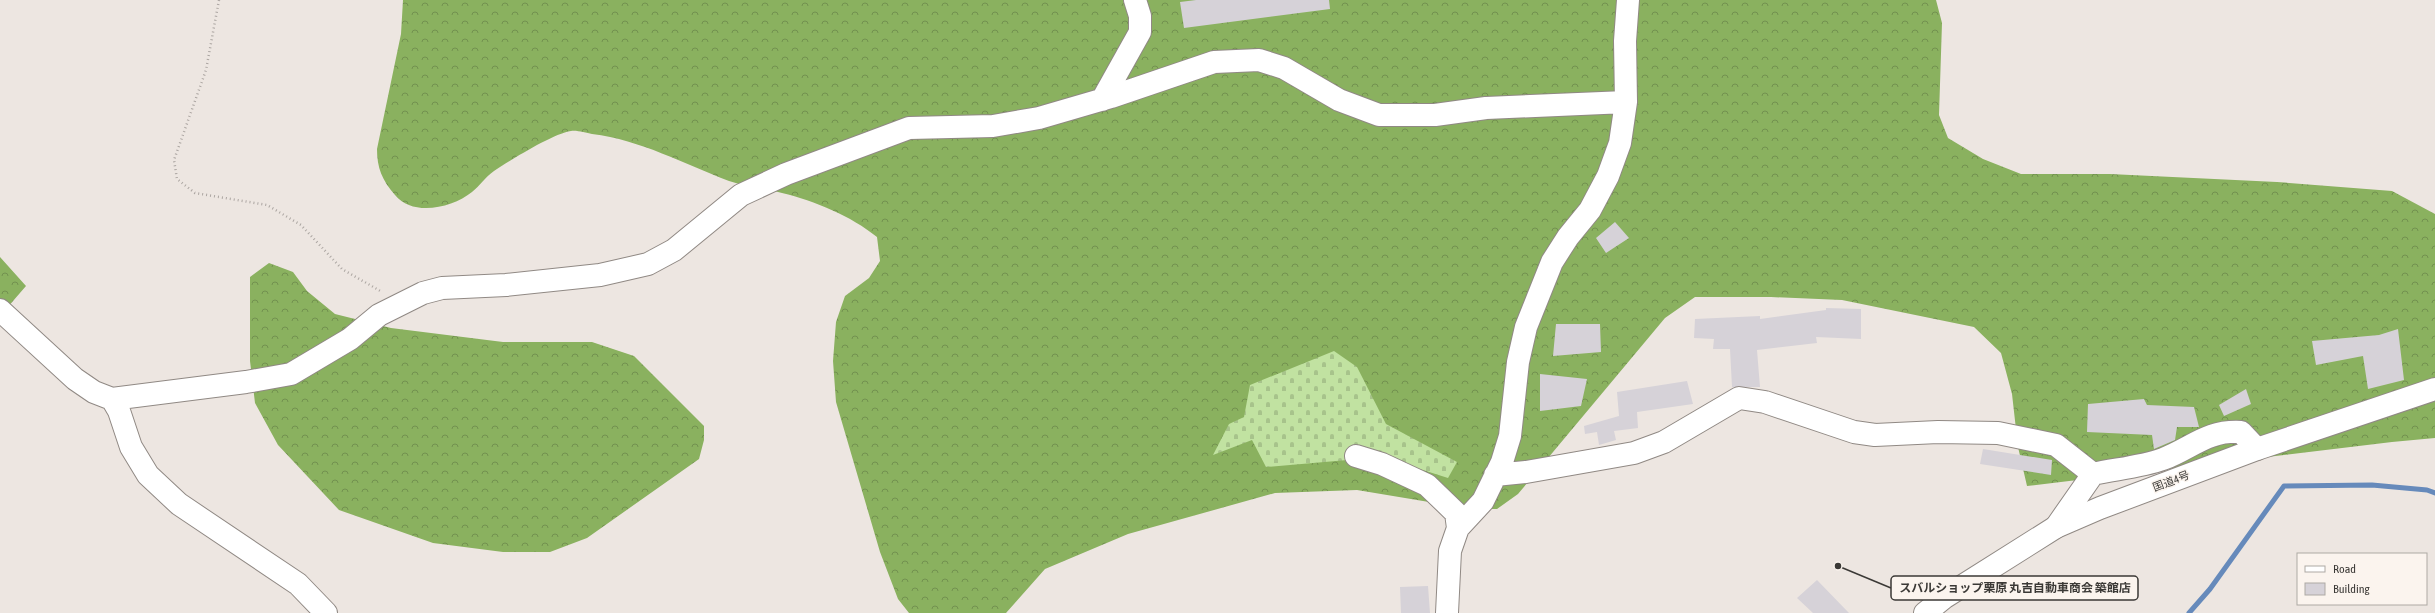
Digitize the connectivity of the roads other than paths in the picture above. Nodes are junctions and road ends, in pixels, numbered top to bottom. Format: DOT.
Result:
graph roads {
  1 [pos="1135,0"];
  2 [pos="1628,0"];
  3 [pos="1102,100"];
  4 [pos="1626,102"];
  5 [pos="0,310"];
  6 [pos="2435,389"];
  7 [pos="112,399"];
  8 [pos="2257,449"];
  9 [pos="1356,456"];
  10 [pos="2093,474"];
  11 [pos="1495,475"];
  12 [pos="2056,527"];
  13 [pos="1458,528"];
  14 [pos="326,613"];
  15 [pos="1447,613"];
  16 [pos="1925,613"];
  1 -- 3 [label="main road"];
  2 -- 4 [label="main road"];
  3 -- 4 [label="main road"];
  3 -- 7 [label="main road"];
  4 -- 11 [label="main road"];
  5 -- 7 [label="main road"];
  6 -- 8 [label="main road, 国道4号"];
  7 -- 14 [label="main road"];
  8 -- 10 [label="main road"];
  8 -- 12 [label="main road, 国道4号"];
  9 -- 13 [label="main road"];
  10 -- 11 [label="main road"];
  10 -- 12 [label="main road"];
  11 -- 13 [label="main road"];
  12 -- 16 [label="main road, 国道4号"];
  13 -- 15 [label="main road"];
}
